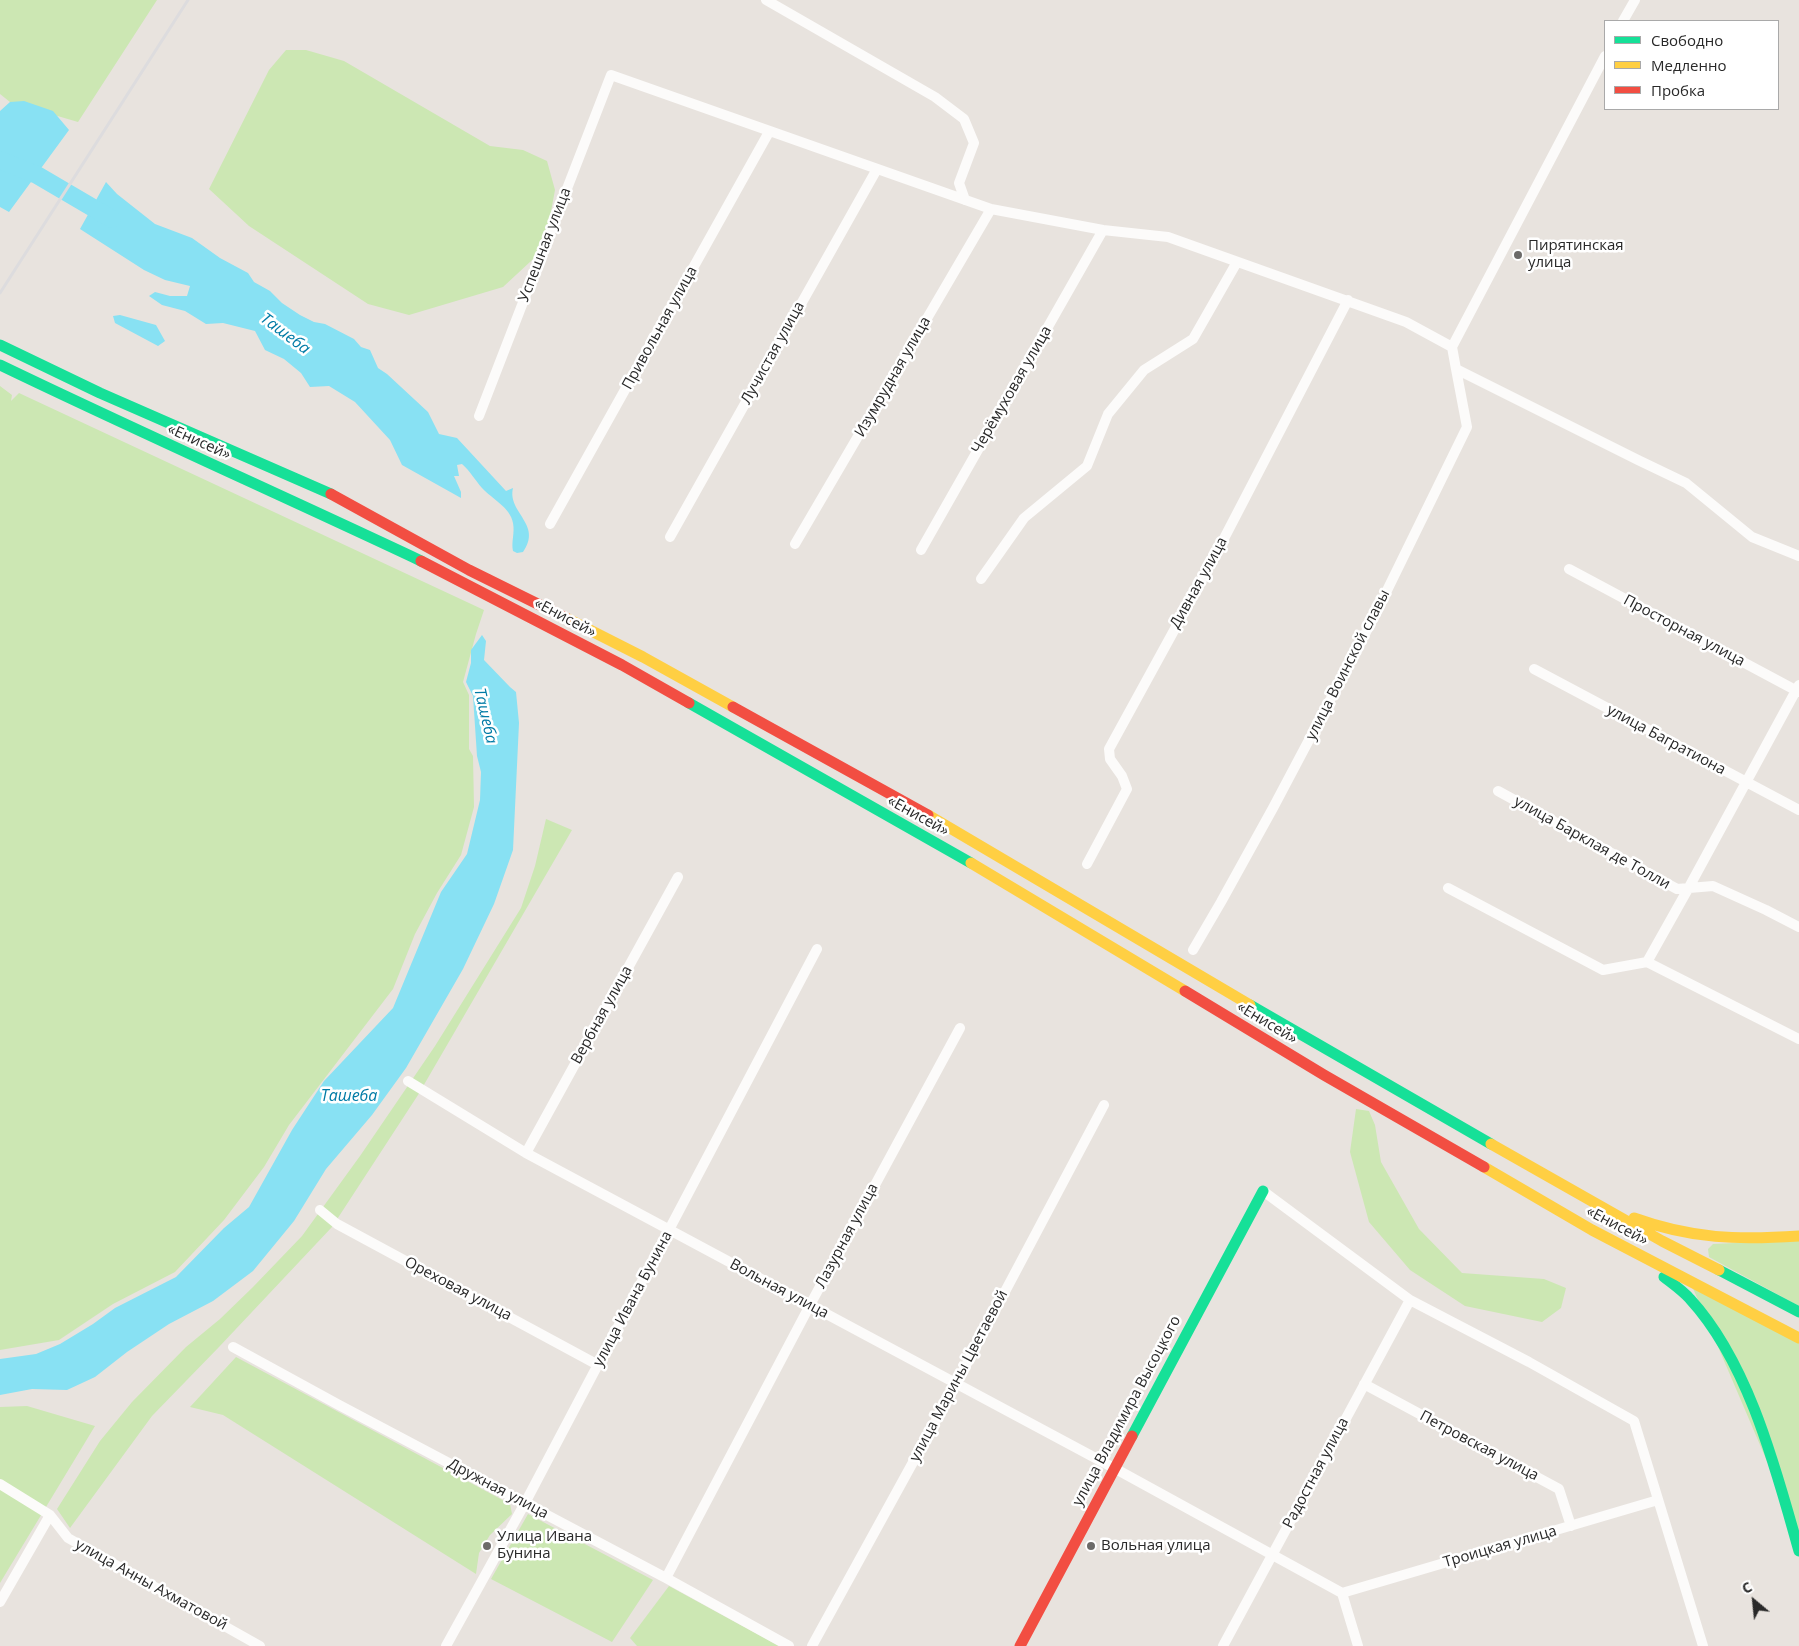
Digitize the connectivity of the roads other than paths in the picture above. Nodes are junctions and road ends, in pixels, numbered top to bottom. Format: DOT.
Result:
graph roads {
  1 [pos="766,0"];
  2 [pos="1634,0"];
  3 [pos="1624,20"];
  4 [pos="1604,58"];
  5 [pos="770,132"];
  6 [pos="876,169"];
  7 [pos="965,200"];
  8 [pos="991,210"];
  9 [pos="1103,230"];
  10 [pos="1237,262"];
  11 [pos="1348,300"];
  12 [pos="0,345"];
  13 [pos="1452,347"];
  14 [pos="0,365"];
  15 [pos="1456,369"];
  16 [pos="479,416"];
  17 [pos="550,524"];
  18 [pos="670,537"];
  19 [pos="795,544"];
  20 [pos="921,550"];
  21 [pos="1799,556"];
  22 [pos="1569,570"];
  23 [pos="981,579"];
  24 [pos="1534,670"];
  25 [pos="1798,689"];
  26 [pos="1746,782"];
  27 [pos="1498,791"];
  28 [pos="1799,810"];
  29 [pos="1087,864"];
  30 [pos="678,877"];
  31 [pos="1448,888"];
  32 [pos="1688,889"];
  33 [pos="1799,927"];
  34 [pos="817,950"];
  35 [pos="1193,950"];
  36 [pos="1647,962"];
  37 [pos="960,1028"];
  38 [pos="1799,1039"];
  39 [pos="408,1081"];
  40 [pos="1104,1105"];
  41 [pos="526,1153"];
  42 [pos="1263,1191"];
  43 [pos="1594,1202"];
  44 [pos="320,1210"];
  45 [pos="670,1229"];
  46 [pos="1592,1230"];
  47 [pos="1799,1236"];
  48 [pos="1410,1300"];
  49 [pos="810,1305"];
  50 [pos="1799,1312"];
  51 [pos="1799,1338"];
  52 [pos="233,1347"];
  53 [pos="598,1365"];
  54 [pos="956,1384"];
  55 [pos="1364,1384"];
  56 [pos="1114,1468"];
  57 [pos="0,1484"];
  58 [pos="1658,1500"];
  59 [pos="525,1503"];
  60 [pos="50,1515"];
  61 [pos="1571,1526"];
  62 [pos="1799,1551"];
  63 [pos="1272,1556"];
  64 [pos="666,1578"];
  65 [pos="1342,1593"];
  66 [pos="0,1602"];
  67 [pos="260,1646"];
  68 [pos="446,1646"];
  69 [pos="789,1646"];
  70 [pos="812,1646"];
  71 [pos="1020,1646"];
  72 [pos="1223,1646"];
  73 [pos="1358,1646"];
  74 [pos="1703,1646"];
  1 -- 7 [label="street"];
  2 -- 3 [label="street"];
  4 -- 13 [label="street"];
  5 -- 6 [label="street"];
  5 -- 16 [label="street, Успешная улица"];
  5 -- 17 [label="street, Привольная улица"];
  6 -- 7 [label="street"];
  6 -- 18 [label="street, Лучистая улица"];
  7 -- 8 [label="street"];
  8 -- 9 [label="street"];
  8 -- 19 [label="street, Изумрудная улица"];
  9 -- 10 [label="street"];
  9 -- 20 [label="street, Черёмуховая улица"];
  10 -- 11 [label="street"];
  10 -- 23 [label="street"];
  11 -- 13 [label="street"];
  11 -- 29 [label="street, Дивная улица"];
  12 -- 43 [label="main road, «Енисей»"];
  13 -- 15 [label="street, улица Воинской славы"];
  14 -- 46 [label="main road, «Енисей»"];
  15 -- 21 [label="street"];
  15 -- 35 [label="street, улица Воинской славы"];
  22 -- 25 [label="street, Просторная улица"];
  24 -- 26 [label="street, улица Багратиона"];
  25 -- 26 [label="street"];
  26 -- 28 [label="street, улица Багратиона"];
  26 -- 32 [label="street"];
  27 -- 32 [label="street, улица Барклая де Толли"];
  30 -- 41 [label="street, Вербная улица"];
  31 -- 36 [label="street"];
  32 -- 33 [label="street, улица Барклая де Толли"];
  32 -- 36 [label="street"];
  34 -- 45 [label="street, улица Ивана Бунина"];
  36 -- 38 [label="street"];
  37 -- 49 [label="street, Лазурная улица"];
  39 -- 41 [label="street, Вольная улица"];
  40 -- 54 [label="street, улица Марины Цветаевой"];
  41 -- 45 [label="street, Вольная улица"];
  42 -- 48 [label="street"];
  42 -- 56 [label="main road, улица Владимира Высоцкого"];
  43 -- 47 [label="main road"];
  43 -- 50 [label="main road, «Енисей»"];
  44 -- 53 [label="street, Ореховая улица"];
  45 -- 49 [label="street, Вольная улица"];
  45 -- 53 [label="street, улица Ивана Бунина"];
  46 -- 51 [label="main road, «Енисей»"];
  46 -- 62 [label="main road"];
  48 -- 55 [label="street, Радостная улица"];
  48 -- 58 [label="street"];
  49 -- 54 [label="street, Вольная улица"];
  49 -- 64 [label="street, Лазурная улица"];
  52 -- 59 [label="street, Дружная улица"];
  53 -- 59 [label="street, улица Ивана Бунина"];
  54 -- 56 [label="street, Вольная улица"];
  54 -- 70 [label="street, улица Марины Цветаевой"];
  55 -- 61 [label="street, Петровская улица"];
  55 -- 63 [label="street, Радостная улица"];
  56 -- 63 [label="street, Вольная улица"];
  56 -- 71 [label="main road, улица Владимира Высоцкого"];
  57 -- 60 [label="street"];
  58 -- 61 [label="street, Троицкая улица"];
  58 -- 74 [label="street"];
  59 -- 64 [label="street, Дружная улица"];
  59 -- 68 [label="street, улица Ивана Бунина"];
  60 -- 66 [label="street"];
  60 -- 67 [label="street, улица Анны Ахматовой"];
  61 -- 65 [label="street, Троицкая улица"];
  63 -- 65 [label="street, Вольная улица"];
  63 -- 72 [label="street, Радостная улица"];
  64 -- 69 [label="street, Дружная улица"];
  65 -- 73 [label="street"];
}
